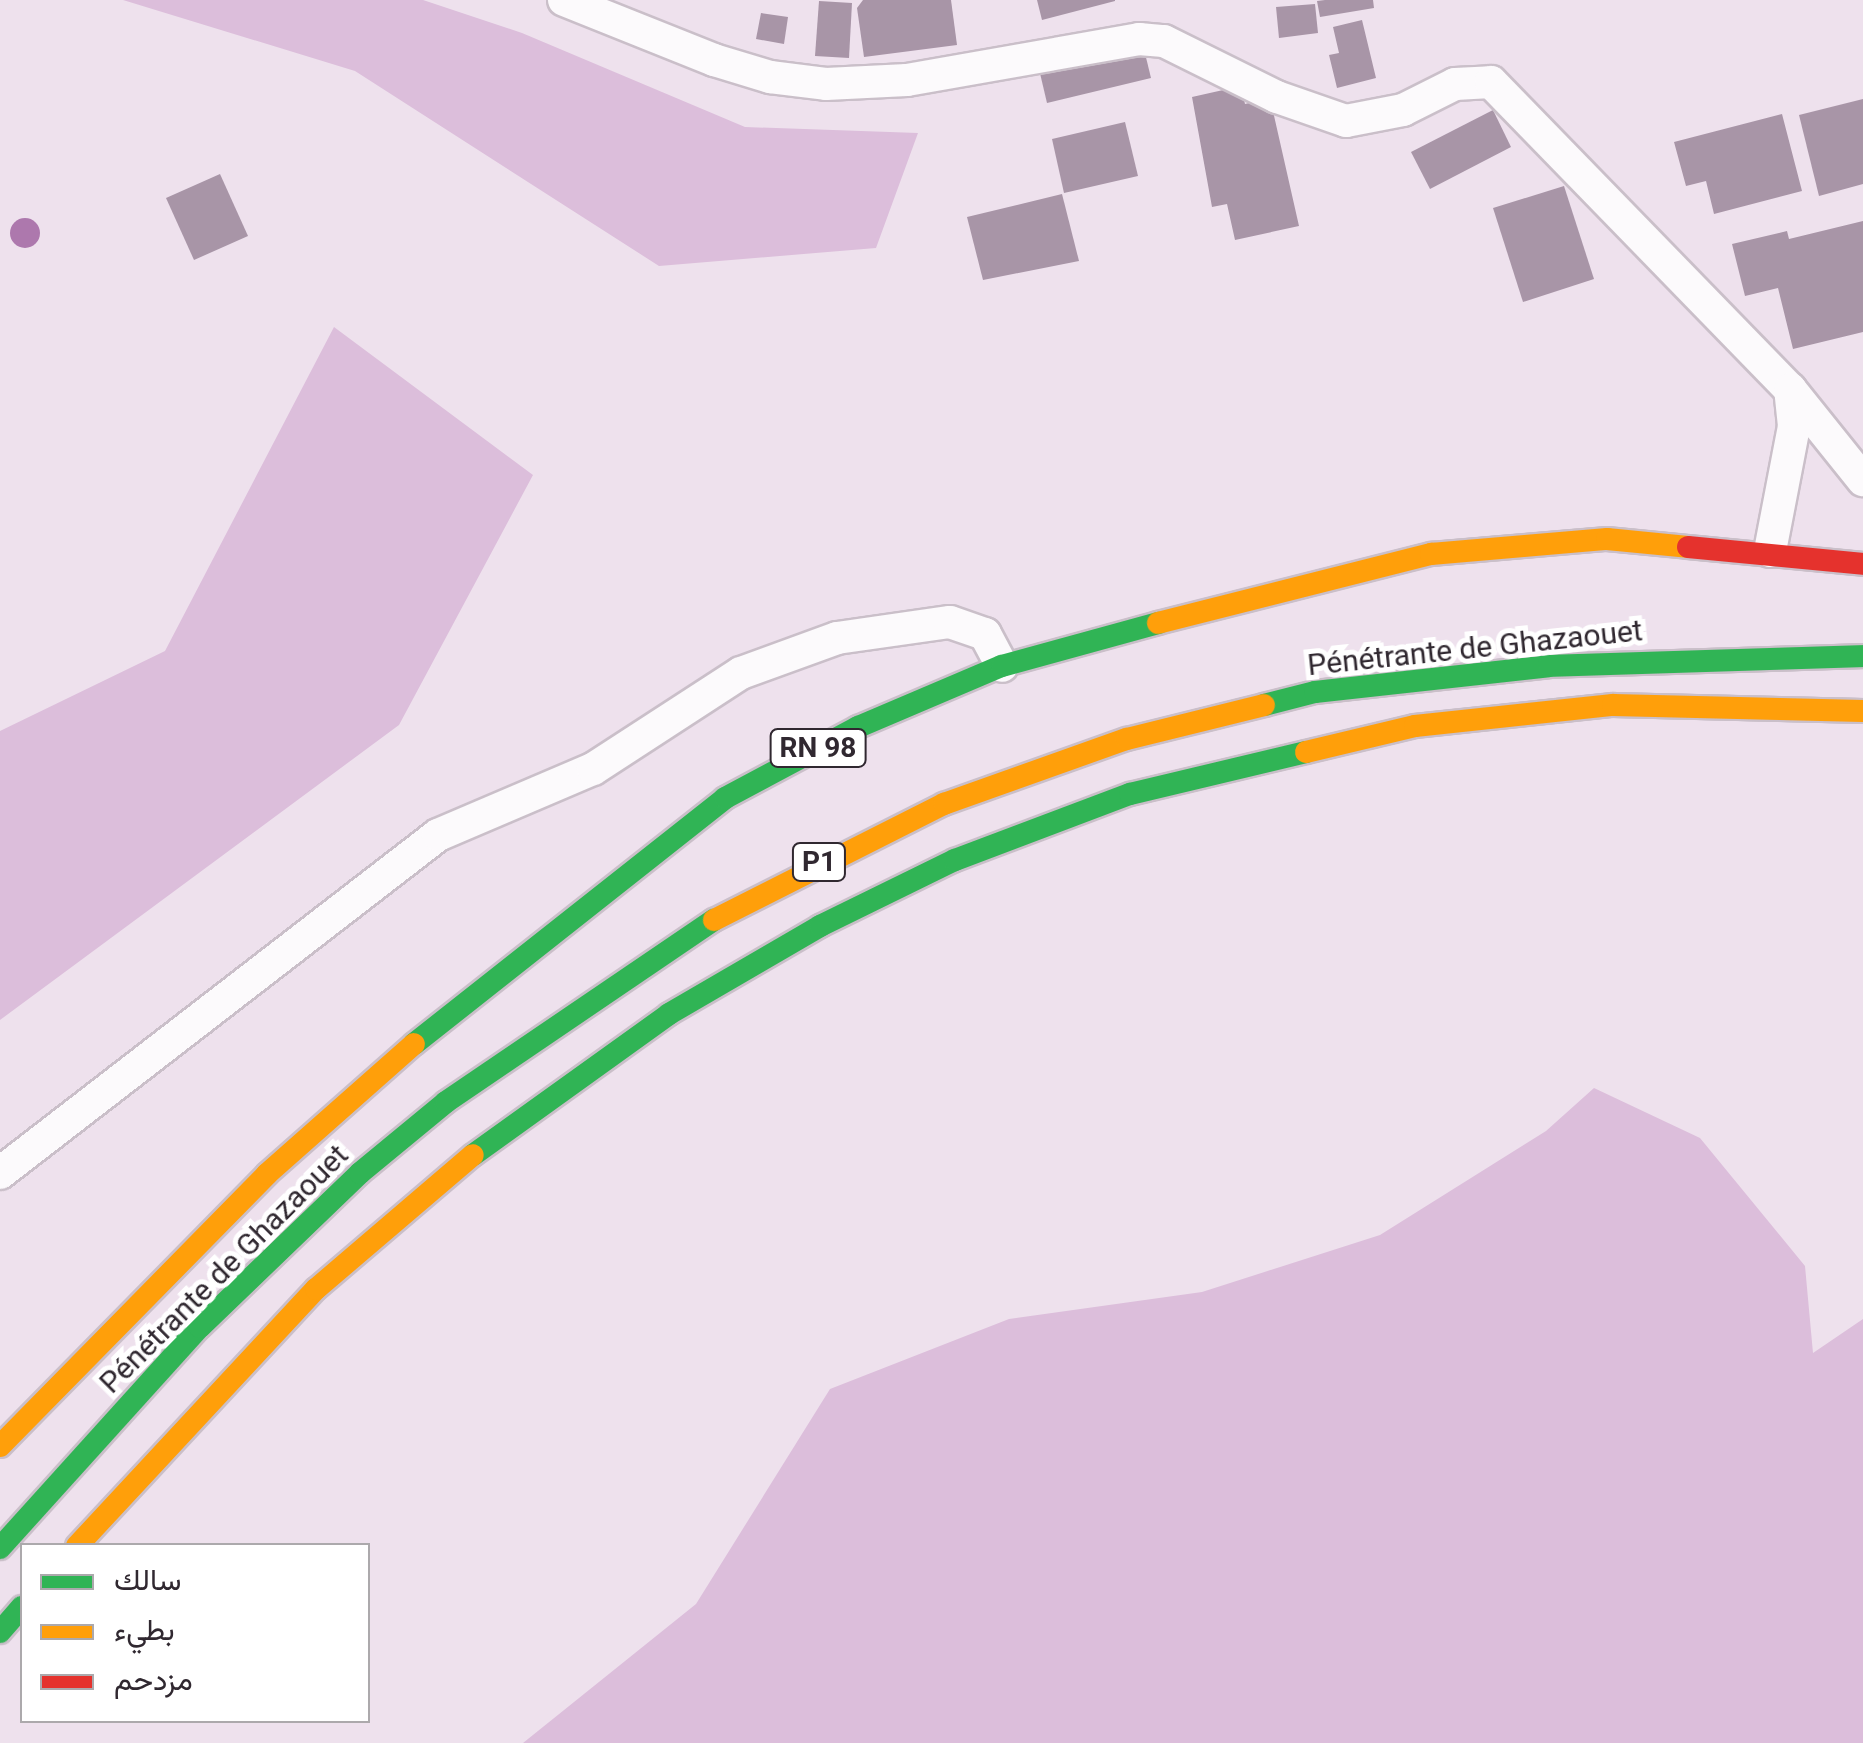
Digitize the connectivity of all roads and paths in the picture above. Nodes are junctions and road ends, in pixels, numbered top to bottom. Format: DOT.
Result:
graph roads {
  1 [pos="564,0"];
  2 [pos="1790,389"];
  3 [pos="1863,480"];
  4 [pos="1770,551"];
  5 [pos="1863,564"];
  6 [pos="1863,656"];
  7 [pos="1002,666"];
  8 [pos="1863,711"];
  9 [pos="0,1174"];
  10 [pos="0,1446"];
  11 [pos="80,1543"];
  12 [pos="0,1548"];
  13 [pos="20,1609"];
  14 [pos="0,1632"];
  1 -- 2 [label="street"];
  2 -- 3 [label="street"];
  2 -- 4 [label="street"];
  4 -- 5 [label="main road, RN 98"];
  4 -- 7 [label="main road, RN 98"];
  6 -- 12 [label="main road, Pénétrante de Ghazaouet / P1"];
  7 -- 9 [label="street"];
  7 -- 10 [label="main road, RN 98"];
  8 -- 11 [label="main road, P1"];
  13 -- 14 [label="main road"];
}
